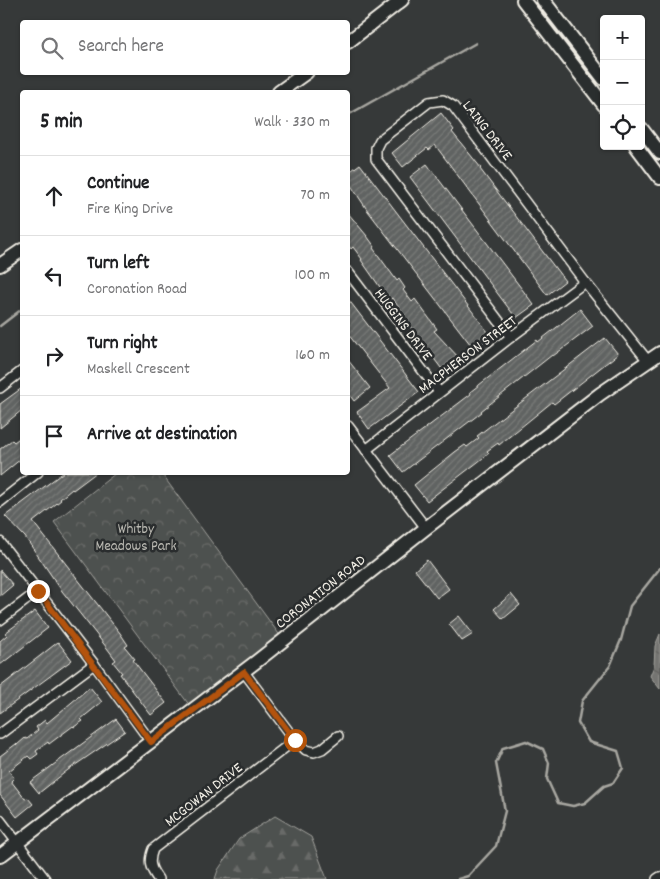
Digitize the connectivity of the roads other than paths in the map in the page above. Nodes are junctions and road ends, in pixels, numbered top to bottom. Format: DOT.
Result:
graph roads {
  1 [pos="402,0"];
  2 [pos="524,0"];
  3 [pos="543,0"];
  4 [pos="350,40"];
  5 [pos="600,74"];
  6 [pos="303,75"];
  7 [pos="282,90"];
  8 [pos="600,100"];
  9 [pos="645,133"];
  10 [pos="639,150"];
  11 [pos="660,153"];
  12 [pos="660,178"];
  13 [pos="20,251"];
  14 [pos="0,265"];
  15 [pos="350,275"];
  16 [pos="585,282"];
  17 [pos="511,337"];
  18 [pos="660,353"];
  19 [pos="648,361"];
  20 [pos="20,373"];
  21 [pos="0,388"];
  22 [pos="439,392"];
  23 [pos="350,429"];
  24 [pos="366,450"];
  25 [pos="34,475"];
  26 [pos="0,502"];
  27 [pos="426,528"];
  28 [pos="0,542"];
  29 [pos="38,591"];
  30 [pos="0,620"];
  31 [pos="94,664"];
  32 [pos="244,672"];
  33 [pos="0,734"];
  34 [pos="338,736"];
  35 [pos="295,740"];
  36 [pos="151,742"];
  37 [pos="0,820"];
  38 [pos="17,843"];
  39 [pos="0,856"];
  40 [pos="45,879"];
  41 [pos="158,879"];
  1 -- 4 [label="street"];
  2 -- 8 [label="street"];
  3 -- 5 [label="street"];
  6 -- 7 [label="street"];
  9 -- 11 [label="street"];
  10 -- 12 [label="street"];
  13 -- 14 [label="street"];
  15 -- 22 [label="street, HUGGINS DRIVE"];
  16 -- 17 [label="street, MACPHERSON STREET"];
  16 -- 17 [label="street, LAING DRIVE"];
  16 -- 19 [label="street, LAING DRIVE"];
  17 -- 22 [label="street, MACPHERSON STREET"];
  18 -- 19 [label="street, CORONATION ROAD"];
  19 -- 27 [label="street, CORONATION ROAD"];
  20 -- 21 [label="street"];
  22 -- 24 [label="street, MACPHERSON STREET"];
  23 -- 24 [label="street"];
  24 -- 27 [label="street"];
  25 -- 26 [label="street"];
  27 -- 32 [label="street, CORONATION ROAD"];
  28 -- 29 [label="street"];
  29 -- 30 [label="street"];
  29 -- 31 [label="street"];
  31 -- 33 [label="street"];
  31 -- 36 [label="street"];
  32 -- 35 [label="street"];
  32 -- 36 [label="street, CORONATION ROAD"];
  34 -- 35 [label="street"];
  35 -- 41 [label="street, MCGOWAN DRIVE"];
  36 -- 38 [label="street, CORONATION ROAD"];
  37 -- 38 [label="street"];
  38 -- 39 [label="street, CORONATION ROAD"];
  38 -- 40 [label="street"];
}
